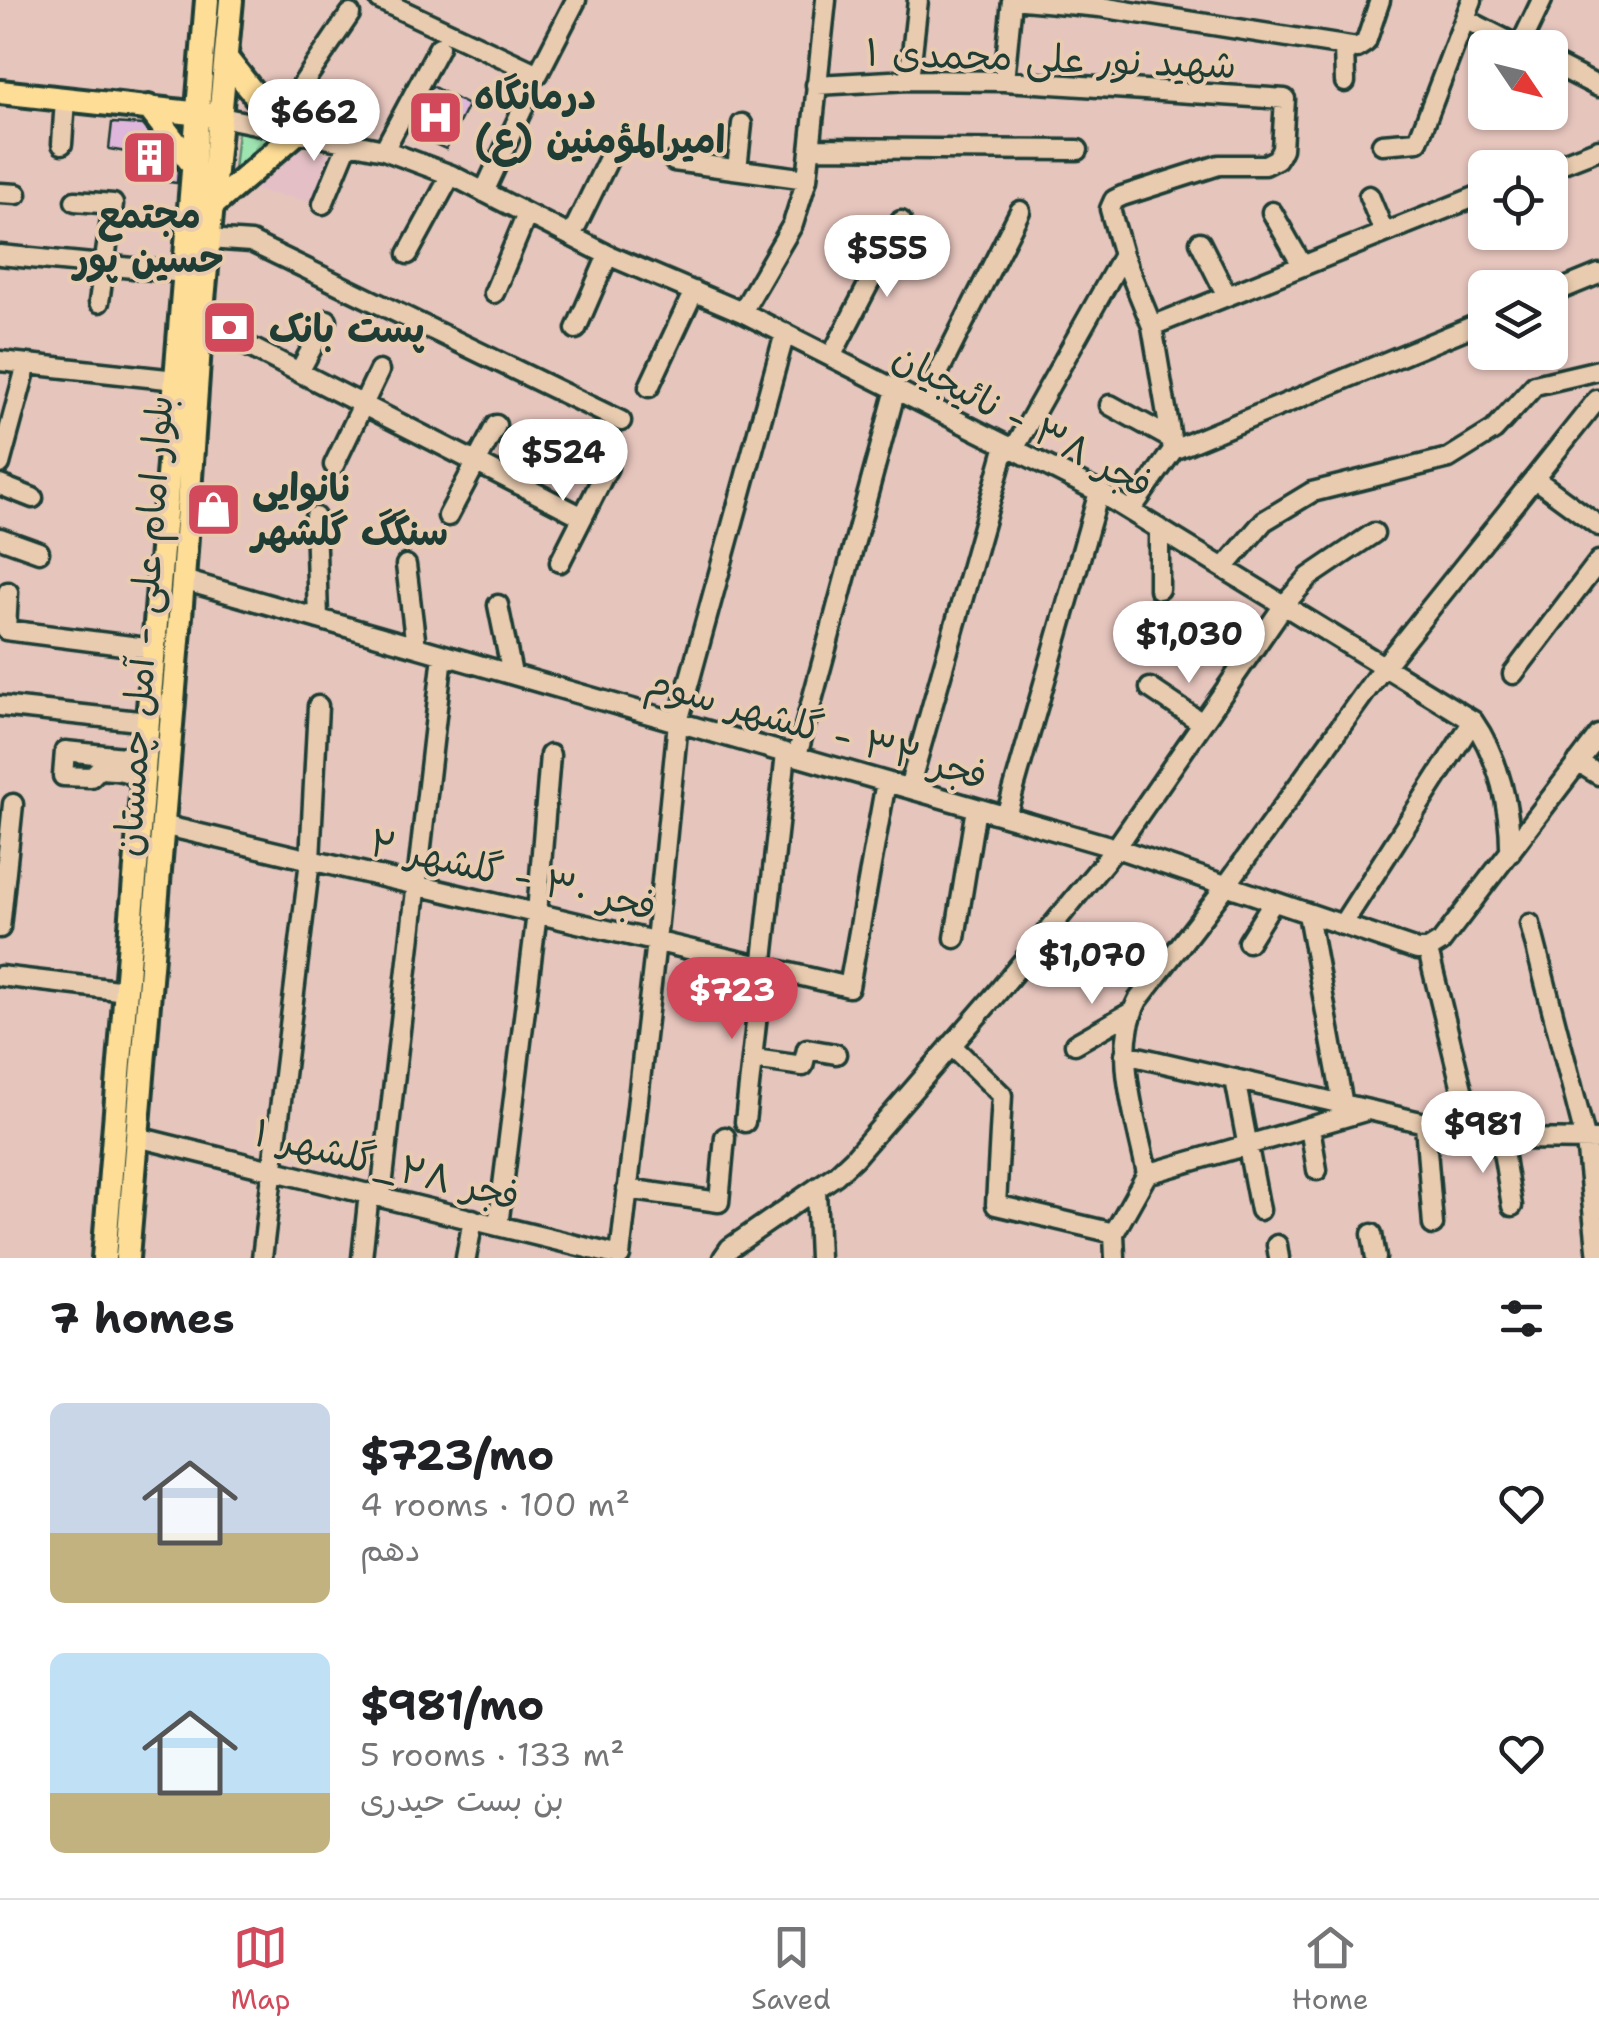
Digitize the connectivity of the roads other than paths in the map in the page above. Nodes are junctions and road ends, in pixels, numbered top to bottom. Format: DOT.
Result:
graph roads {
  1 [pos="207,0"];
  2 [pos="232,0"];
  3 [pos="380,0"];
  4 [pos="576,0"];
  5 [pos="826,0"];
  6 [pos="918,0"];
  7 [pos="1012,0"];
  8 [pos="1023,0"];
  9 [pos="1380,0"];
  10 [pos="1472,0"];
  11 [pos="1542,0"];
  12 [pos="1100,4"];
  13 [pos="1148,7"];
  14 [pos="350,14"];
  15 [pos="1465,19"];
  16 [pos="1487,30"];
  17 [pos="1528,30"];
  18 [pos="1344,46"];
  19 [pos="439,47"];
  20 [pos="226,58"];
  21 [pos="1568,71"];
  22 [pos="909,80"];
  23 [pos="1004,81"];
  24 [pos="1345,82"];
  25 [pos="816,85"];
  26 [pos="1599,87"];
  27 [pos="0,92"];
  28 [pos="66,98"];
  29 [pos="148,107"];
  30 [pos="522,108"];
  31 [pos="209,115"];
  32 [pos="742,124"];
  33 [pos="290,129"];
  34 [pos="349,141"];
  35 [pos="62,144"];
  36 [pos="1382,144"];
  37 [pos="811,148"];
  38 [pos="1599,149"];
  39 [pos="384,150"];
  40 [pos="1078,150"];
  41 [pos="612,152"];
  42 [pos="674,161"];
  43 [pos="1568,161"];
  44 [pos="193,165"];
  45 [pos="737,169"];
  46 [pos="451,175"];
  47 [pos="807,179"];
  48 [pos="484,192"];
  49 [pos="1368,196"];
  50 [pos="1468,200"];
  51 [pos="76,201"];
  52 [pos="323,204"];
  53 [pos="211,207"];
  54 [pos="1020,211"];
  55 [pos="1272,212"];
  56 [pos="526,214"];
  57 [pos="901,222"];
  58 [pos="1384,232"];
  59 [pos="570,236"];
  60 [pos="208,239"];
  61 [pos="1200,242"];
  62 [pos="408,254"];
  63 [pos="0,255"];
  64 [pos="1123,255"];
  65 [pos="608,256"];
  66 [pos="104,265"];
  67 [pos="1302,265"];
  68 [pos="184,273"];
  69 [pos="1599,274"];
  70 [pos="1568,287"];
  71 [pos="694,291"];
  72 [pos="494,293"];
  73 [pos="1228,296"];
  74 [pos="99,302"];
  75 [pos="742,312"];
  76 [pos="328,320"];
  77 [pos="201,322"];
  78 [pos="1152,326"];
  79 [pos="1468,328"];
  80 [pos="576,329"];
  81 [pos="785,333"];
  82 [pos="832,357"];
  83 [pos="0,361"];
  84 [pos="27,364"];
  85 [pos="1599,370"];
  86 [pos="379,371"];
  87 [pos="299,372"];
  88 [pos="176,380"];
  89 [pos="649,387"];
  90 [pos="896,389"];
  91 [pos="1597,400"];
  92 [pos="923,403"];
  93 [pos="362,404"];
  94 [pos="1110,405"];
  95 [pos="621,420"];
  96 [pos="496,425"];
  97 [pos="1172,444"];
  98 [pos="1010,447"];
  99 [pos="475,462"];
  100 [pos="0,464"];
  101 [pos="334,465"];
  102 [pos="608,467"];
  103 [pos="1535,479"];
  104 [pos="0,485"];
  105 [pos="1099,492"];
  106 [pos="33,498"];
  107 [pos="1130,511"];
  108 [pos="448,516"];
  109 [pos="583,516"];
  110 [pos="314,517"];
  111 [pos="1599,526"];
  112 [pos="1159,529"];
  113 [pos="1374,533"];
  114 [pos="0,538"];
  115 [pos="39,552"];
  116 [pos="1599,560"];
  117 [pos="560,562"];
  118 [pos="406,565"];
  119 [pos="1224,568"];
  120 [pos="183,580"];
  121 [pos="1159,589"];
  122 [pos="8,592"];
  123 [pos="498,605"];
  124 [pos="1284,605"];
  125 [pos="318,619"];
  126 [pos="3,630"];
  127 [pos="416,647"];
  128 [pos="154,649"];
  129 [pos="443,654"];
  130 [pos="1384,666"];
  131 [pos="512,674"];
  132 [pos="1513,674"];
  133 [pos="1150,688"];
  134 [pos="0,706"];
  135 [pos="318,706"];
  136 [pos="1474,721"];
  137 [pos="148,722"];
  138 [pos="678,722"];
  139 [pos="1202,723"];
  140 [pos="1599,734"];
  141 [pos="146,746"];
  142 [pos="550,754"];
  143 [pos="791,754"];
  144 [pos="1578,762"];
  145 [pos="1599,775"];
  146 [pos="886,782"];
  147 [pos="142,784"];
  148 [pos="910,788"];
  149 [pos="13,804"];
  150 [pos="976,808"];
  151 [pos="1006,816"];
  152 [pos="162,825"];
  153 [pos="1116,848"];
  154 [pos="1510,853"];
  155 [pos="310,860"];
  156 [pos="417,885"];
  157 [pos="1226,886"];
  158 [pos="1273,902"];
  159 [pos="536,913"];
  160 [pos="1308,914"];
  161 [pos="1530,924"];
  162 [pos="1342,926"];
  163 [pos="0,928"];
  164 [pos="955,938"];
  165 [pos="656,942"];
  166 [pos="1248,942"];
  167 [pos="1428,950"];
  168 [pos="761,966"];
  169 [pos="0,976"];
  170 [pos="126,991"];
  171 [pos="1132,1010"];
  172 [pos="1075,1044"];
  173 [pos="952,1045"];
  174 [pos="836,1054"];
  175 [pos="1125,1054"];
  176 [pos="754,1059"];
  177 [pos="1235,1079"];
  178 [pos="1343,1105"];
  179 [pos="1365,1111"];
  180 [pos="745,1122"];
  181 [pos="1425,1124"];
  182 [pos="1310,1127"];
  183 [pos="1472,1134"];
  184 [pos="137,1137"];
  185 [pos="725,1137"];
  186 [pos="1501,1139"];
  187 [pos="1592,1141"];
  188 [pos="1246,1146"];
  189 [pos="274,1169"];
  190 [pos="1317,1170"];
  191 [pos="1147,1174"];
  192 [pos="121,1187"];
  193 [pos="627,1189"];
  194 [pos="816,1190"];
  195 [pos="375,1194"];
  196 [pos="1512,1206"];
  197 [pos="1260,1210"];
  198 [pos="473,1219"];
  199 [pos="1433,1225"];
  200 [pos="498,1226"];
  201 [pos="1114,1234"];
  202 [pos="1372,1234"];
  203 [pos="116,1248"];
  204 [pos="560,1250"];
  205 [pos="728,1255"];
  206 [pos="620,1256"];
  207 [pos="262,1258"];
  208 [pos="362,1258"];
  209 [pos="466,1258"];
  210 [pos="819,1258"];
  211 [pos="1115,1258"];
  212 [pos="1376,1258"];
  213 [pos="1598,1258"];
  1 -- 31 [label="main road"];
  2 -- 20 [label="main road, بلوار امام علی - آمل چمستان"];
  3 -- 4 [label="street"];
  5 -- 25 [label="street"];
  6 -- 22 [label="street"];
  7 -- 23 [label="street"];
  8 -- 12 [label="street"];
  9 -- 18 [label="street"];
  10 -- 15 [label="street"];
  11 -- 17 [label="street"];
  12 -- 13 [label="street"];
  13 -- 18 [label="street"];
  14 -- 33 [label="street"];
  15 -- 16 [label="street"];
  15 -- 36 [label="street"];
  18 -- 24 [label="street"];
  19 -- 39 [label="street"];
  20 -- 31 [label="main road, بلوار امام علی - آمل چمستان"];
  20 -- 33 [label="main road"];
  21 -- 26 [label="street"];
  22 -- 23 [label="street, شهید نور علی محمدی ۱"];
  22 -- 25 [label="street, شهید نور علی محمدی ۱"];
  23 -- 64 [label="street, شهید نور علی محمدی ۱"];
  25 -- 37 [label="street"];
  27 -- 28 [label="main road"];
  28 -- 29 [label="main road"];
  28 -- 35 [label="street"];
  29 -- 31 [label="main road"];
  29 -- 44 [label="main road"];
  30 -- 48 [label="street"];
  31 -- 33 [label="street, فجر ۳۸ - نائیجیان"];
  31 -- 44 [label="main road"];
  31 -- 53 [label="main road, بلوار امام علی - آمل چمستان"];
  32 -- 45 [label="street"];
  33 -- 34 [label="street, فجر ۳۸ - نائیجیان"];
  33 -- 53 [label="main road"];
  34 -- 39 [label="street, فجر ۳۸ - نائیجیان"];
  34 -- 52 [label="street"];
  37 -- 40 [label="street"];
  37 -- 47 [label="street"];
  38 -- 43 [label="street"];
  39 -- 46 [label="street, فجر ۳۸ - نائیجیان"];
  41 -- 59 [label="street"];
  42 -- 45 [label="street"];
  44 -- 68 [label="main road"];
  45 -- 47 [label="street"];
  46 -- 48 [label="street, فجر ۳۸ - نائیجیان"];
  46 -- 62 [label="street"];
  47 -- 75 [label="street"];
  48 -- 56 [label="street, فجر ۳۸ - نائیجیان"];
  49 -- 58 [label="street"];
  50 -- 58 [label="street"];
  51 -- 66 [label="street"];
  53 -- 60 [label="main road, بلوار امام علی - آمل چمستان"];
  54 -- 92 [label="street"];
  55 -- 67 [label="street"];
  56 -- 59 [label="street, فجر ۳۸ - نائیجیان"];
  56 -- 72 [label="street"];
  57 -- 82 [label="street"];
  58 -- 67 [label="street"];
  59 -- 65 [label="street, فجر ۳۸ - نائیجیان"];
  60 -- 77 [label="main road, بلوار امام علی - آمل چمستان"];
  60 -- 95 [label="street"];
  61 -- 73 [label="street"];
  63 -- 66 [label="street"];
  64 -- 78 [label="street"];
  64 -- 98 [label="street"];
  65 -- 71 [label="street, فجر ۳۸ - نائیجیان"];
  65 -- 80 [label="street"];
  66 -- 68 [label="street"];
  66 -- 74 [label="street"];
  67 -- 73 [label="street"];
  68 -- 88 [label="main road"];
  69 -- 70 [label="street"];
  71 -- 75 [label="street, فجر ۳۸ - نائیجیان"];
  71 -- 89 [label="street"];
  73 -- 78 [label="street"];
  75 -- 81 [label="street, فجر ۳۸ - نائیجیان"];
  76 -- 87 [label="street"];
  77 -- 87 [label="street"];
  77 -- 120 [label="main road, بلوار امام علی - آمل چمستان"];
  78 -- 97 [label="street"];
  79 -- 97 [label="street"];
  81 -- 82 [label="street, فجر ۳۸ - نائیجیان"];
  81 -- 138 [label="street"];
  82 -- 90 [label="street, فجر ۳۸ - نائیجیان"];
  83 -- 84 [label="street"];
  84 -- 88 [label="street"];
  84 -- 100 [label="street"];
  85 -- 119 [label="street"];
  86 -- 93 [label="street"];
  87 -- 93 [label="street"];
  88 -- 128 [label="main road"];
  90 -- 92 [label="street, فجر ۳۸ - نائیجیان"];
  90 -- 143 [label="street"];
  91 -- 103 [label="street"];
  92 -- 98 [label="street, فجر ۳۸ - نائیجیان"];
  93 -- 99 [label="street"];
  93 -- 101 [label="street"];
  94 -- 97 [label="street"];
  96 -- 99 [label="street"];
  97 -- 107 [label="street"];
  98 -- 105 [label="street, فجر ۳۸ - نائیجیان"];
  98 -- 148 [label="street"];
  99 -- 108 [label="street"];
  99 -- 109 [label="street"];
  102 -- 109 [label="street"];
  103 -- 111 [label="street"];
  103 -- 130 [label="street"];
  104 -- 106 [label="street"];
  105 -- 107 [label="street, فجر ۳۸ - نائیجیان"];
  105 -- 151 [label="street"];
  107 -- 112 [label="street, فجر ۳۸ - نائیجیان"];
  109 -- 117 [label="street"];
  110 -- 125 [label="street"];
  112 -- 119 [label="street, فجر ۳۸ - نائیجیان"];
  112 -- 121 [label="street"];
  113 -- 124 [label="street"];
  114 -- 115 [label="street"];
  116 -- 132 [label="street"];
  118 -- 127 [label="street"];
  119 -- 124 [label="street, فجر ۳۸ - نائیجیان"];
  120 -- 125 [label="street, فجر ۳۲ - گلشهر سوم"];
  120 -- 152 [label="main road, بلوار امام علی - آمل چمستان"];
  122 -- 126 [label="street"];
  123 -- 131 [label="street"];
  124 -- 130 [label="street, فجر ۳۸ - نائیجیان"];
  124 -- 139 [label="street"];
  125 -- 127 [label="street, فجر ۳۲ - گلشهر سوم"];
  126 -- 128 [label="street"];
  127 -- 129 [label="street, فجر ۳۲ - گلشهر سوم"];
  128 -- 137 [label="main road"];
  129 -- 131 [label="street, فجر ۳۲ - گلشهر سوم"];
  129 -- 156 [label="street"];
  130 -- 136 [label="street, فجر ۳۸ - نائیجیان"];
  130 -- 157 [label="street"];
  131 -- 138 [label="street, فجر ۳۲ - گلشهر سوم"];
  133 -- 139 [label="street"];
  134 -- 137 [label="street"];
  135 -- 155 [label="street"];
  136 -- 154 [label="street"];
  136 -- 162 [label="street"];
  137 -- 141 [label="main road"];
  138 -- 143 [label="street, فجر ۳۲ - گلشهر سوم"];
  138 -- 165 [label="street"];
  139 -- 153 [label="street"];
  140 -- 144 [label="street"];
  141 -- 147 [label="main road"];
  141 -- 147 [label="street"];
  142 -- 159 [label="street"];
  143 -- 146 [label="street, فجر ۳۲ - گلشهر سوم"];
  143 -- 168 [label="street"];
  144 -- 145 [label="street"];
  144 -- 154 [label="street"];
  146 -- 148 [label="street, فجر ۳۲ - گلشهر سوم"];
  146 -- 168 [label="street, فجر ۳۰ - گلشهر ۲"];
  147 -- 170 [label="main road"];
  148 -- 150 [label="street, فجر ۳۲ - گلشهر سوم"];
  149 -- 163 [label="street"];
  150 -- 151 [label="street, فجر ۳۲ - گلشهر سوم"];
  150 -- 164 [label="street"];
  151 -- 153 [label="street, فجر ۳۲ - گلشهر سوم"];
  152 -- 155 [label="street, فجر ۳۰ - گلشهر ۲"];
  152 -- 184 [label="main road, بلوار امام علی - آمل چمستان"];
  153 -- 157 [label="street, فجر ۳۲ - گلشهر سوم"];
  153 -- 173 [label="street"];
  154 -- 167 [label="street"];
  155 -- 156 [label="street, فجر ۳۰ - گلشهر ۲"];
  155 -- 189 [label="street"];
  156 -- 159 [label="street, فجر ۳۰ - گلشهر ۲"];
  156 -- 195 [label="street"];
  157 -- 158 [label="street, فجر ۳۲ - گلشهر سوم"];
  157 -- 171 [label="street"];
  158 -- 160 [label="street, فجر ۳۲ - گلشهر سوم"];
  158 -- 166 [label="street"];
  159 -- 165 [label="street, فجر ۳۰ - گلشهر ۲"];
  159 -- 200 [label="street"];
  160 -- 162 [label="street, فجر ۳۲ - گلشهر سوم"];
  160 -- 178 [label="street"];
  161 -- 187 [label="street"];
  162 -- 167 [label="street, فجر ۳۲ - گلشهر سوم"];
  165 -- 168 [label="street, فجر ۳۰ - گلشهر ۲"];
  165 -- 193 [label="street"];
  167 -- 183 [label="street"];
  168 -- 176 [label="street"];
  169 -- 170 [label="street"];
  170 -- 192 [label="main road"];
  171 -- 172 [label="street"];
  171 -- 175 [label="street"];
  173 -- 194 [label="street"];
  173 -- 201 [label="street"];
  174 -- 176 [label="street"];
  175 -- 177 [label="street"];
  175 -- 191 [label="street"];
  176 -- 180 [label="street"];
  177 -- 178 [label="street"];
  177 -- 188 [label="street"];
  178 -- 179 [label="street"];
  179 -- 181 [label="street"];
  179 -- 182 [label="street"];
  181 -- 183 [label="street"];
  181 -- 199 [label="street"];
  182 -- 188 [label="street"];
  182 -- 190 [label="street"];
  183 -- 186 [label="street"];
  184 -- 189 [label="street, فجر ۲۸_گلشهر ۱"];
  184 -- 192 [label="main road, بلوار امام علی - آمل چمستان"];
  185 -- 193 [label="street"];
  186 -- 187 [label="street"];
  186 -- 196 [label="street"];
  187 -- 213 [label="street"];
  188 -- 191 [label="street"];
  188 -- 197 [label="street"];
  189 -- 195 [label="street, فجر ۲۸_گلشهر ۱"];
  189 -- 207 [label="street"];
  191 -- 201 [label="street"];
  192 -- 203 [label="main road, بلوار امام علی - آمل چمستان"];
  193 -- 206 [label="street"];
  194 -- 205 [label="street"];
  194 -- 210 [label="street"];
  195 -- 198 [label="street, فجر ۲۸_گلشهر ۱"];
  195 -- 208 [label="street"];
  198 -- 200 [label="street, فجر ۲۸_گلشهر ۱"];
  198 -- 209 [label="street"];
  200 -- 204 [label="street, فجر ۲۸_گلشهر ۱"];
  201 -- 211 [label="street"];
  202 -- 212 [label="street"];
  204 -- 206 [label="street, فجر ۲۸_گلشهر ۱"];
}
